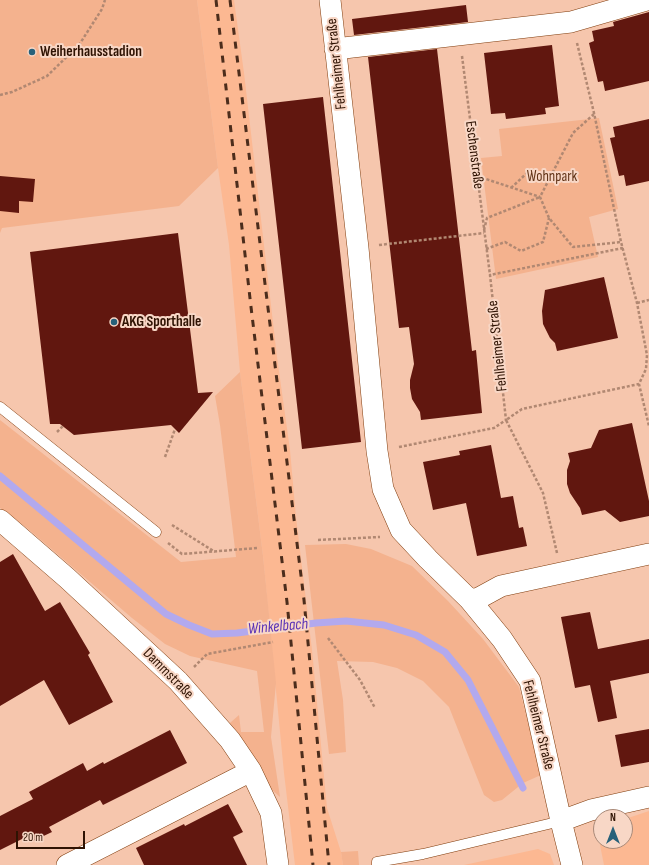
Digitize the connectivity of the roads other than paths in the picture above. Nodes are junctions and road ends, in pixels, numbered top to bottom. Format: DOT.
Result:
graph roads {
  1 [pos="330,0"];
  2 [pos="647,0"];
  3 [pos="590,8"];
  4 [pos="336,49"];
  5 [pos="0,407"];
  6 [pos="0,520"];
  7 [pos="156,532"];
  8 [pos="649,554"];
  9 [pos="470,600"];
  10 [pos="251,771"];
  11 [pos="649,797"];
  12 [pos="561,821"];
  13 [pos="67,865"];
  14 [pos="278,865"];
  15 [pos="377,865"];
  16 [pos="572,865"];
  1 -- 4 [label="street, Fehlheimer Straße"];
  2 -- 3 [label="street"];
  3 -- 4 [label="street"];
  4 -- 9 [label="street, Fehlheimer Straße"];
  5 -- 7 [label="lane"];
  6 -- 10 [label="street, Dammstraße"];
  8 -- 9 [label="street"];
  9 -- 12 [label="street, Fehlheimer Straße"];
  10 -- 13 [label="street"];
  10 -- 14 [label="street, Dammstraße"];
  11 -- 12 [label="street"];
  12 -- 15 [label="lane"];
  12 -- 16 [label="street, Fehlheimer Straße"];
}
